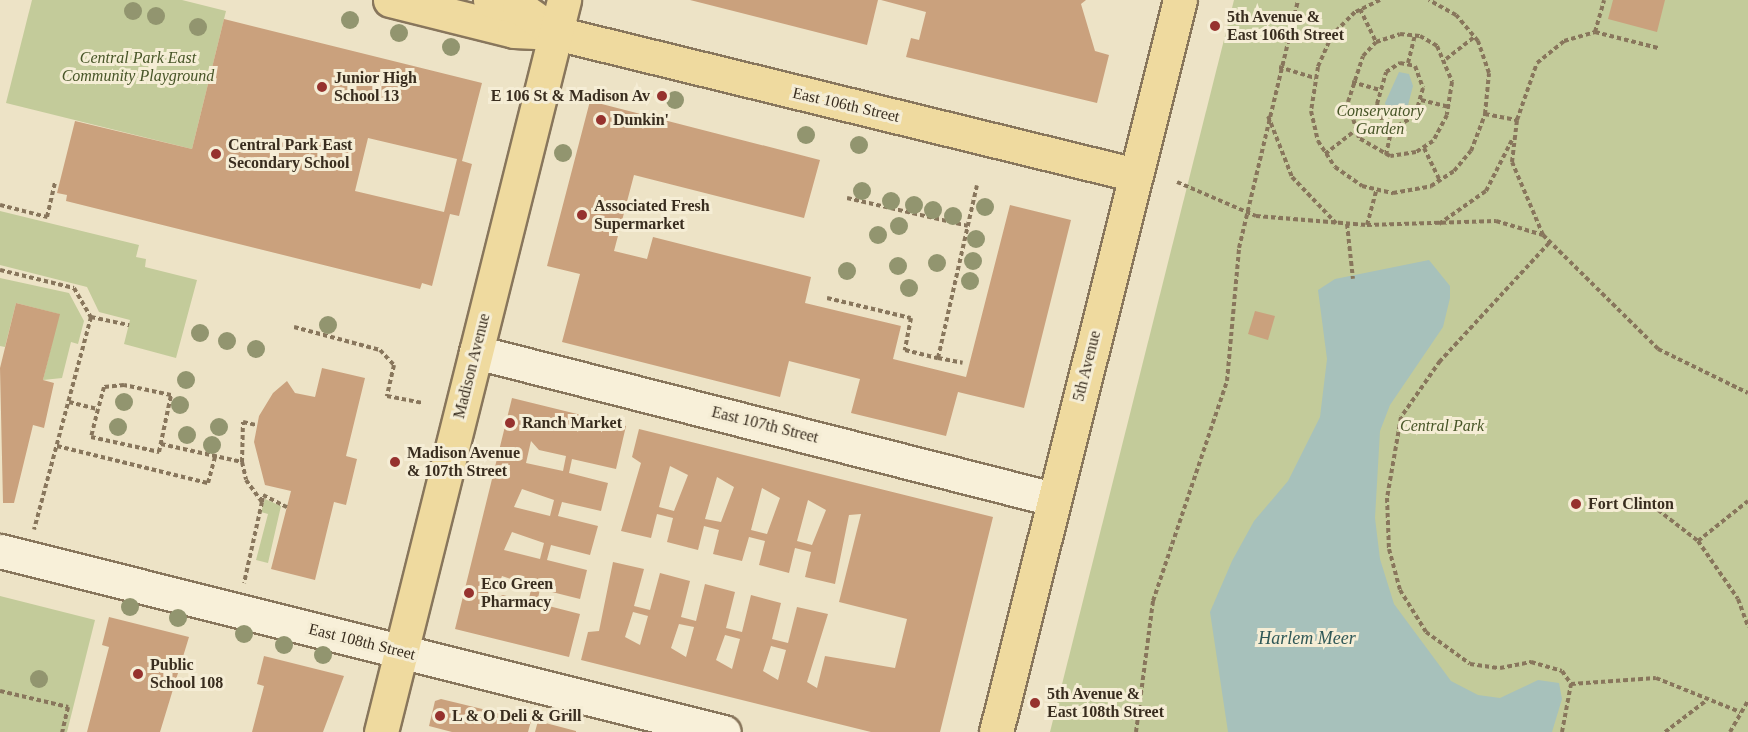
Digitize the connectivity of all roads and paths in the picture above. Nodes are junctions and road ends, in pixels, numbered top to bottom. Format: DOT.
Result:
graph roads {
  1 [pos="390,0"];
  2 [pos="490,0"];
  3 [pos="564,0"];
  4 [pos="1180,0"];
  5 [pos="1298,0"];
  6 [pos="1380,0"];
  7 [pos="1428,0"];
  8 [pos="1604,0"];
  9 [pos="1360,9"];
  10 [pos="1595,32"];
  11 [pos="556,33"];
  12 [pos="1415,34"];
  13 [pos="1475,36"];
  14 [pos="1376,42"];
  15 [pos="1658,48"];
  16 [pos="1446,59"];
  17 [pos="1408,63"];
  18 [pos="1279,67"];
  19 [pos="1315,78"];
  20 [pos="1352,82"];
  21 [pos="1380,90"];
  22 [pos="1421,100"];
  23 [pos="1449,107"];
  24 [pos="1485,114"];
  25 [pos="1268,115"];
  26 [pos="1517,120"];
  27 [pos="1392,127"];
  28 [pos="1354,131"];
  29 [pos="1514,135"];
  30 [pos="1424,148"];
  31 [pos="1325,154"];
  32 [pos="1386,155"];
  33 [pos="1137,175"];
  34 [pos="55,181"];
  35 [pos="1440,181"];
  36 [pos="1177,182"];
  37 [pos="977,185"];
  38 [pos="1376,190"];
  39 [pos="847,198"];
  40 [pos="0,206"];
  41 [pos="1247,211"];
  42 [pos="1336,223"];
  43 [pos="1347,224"];
  44 [pos="1367,225"];
  45 [pos="968,226"];
  46 [pos="1436,226"];
  47 [pos="1543,235"];
  48 [pos="1549,243"];
  49 [pos="0,270"];
  50 [pos="1353,279"];
  51 [pos="827,298"];
  52 [pos="91,317"];
  53 [pos="129,326"];
  54 [pos="294,327"];
  55 [pos="476,352"];
  56 [pos="938,358"];
  57 [pos="963,363"];
  58 [pos="1748,393"];
  59 [pos="69,402"];
  60 [pos="422,403"];
  61 [pos="98,409"];
  62 [pos="256,425"];
  63 [pos="161,444"];
  64 [pos="57,446"];
  65 [pos="215,456"];
  66 [pos="242,462"];
  67 [pos="1053,499"];
  68 [pos="1608,501"];
  69 [pos="1748,501"];
  70 [pos="262,502"];
  71 [pos="287,507"];
  72 [pos="33,532"];
  73 [pos="1698,541"];
  74 [pos="0,551"];
  75 [pos="244,584"];
  76 [pos="1748,627"];
  77 [pos="401,651"];
  78 [pos="1571,684"];
  79 [pos="0,690"];
  80 [pos="1707,699"];
  81 [pos="1748,701"];
  82 [pos="1740,712"];
  83 [pos="62,732"];
  84 [pos="381,732"];
  85 [pos="724,732"];
  86 [pos="996,732"];
  87 [pos="1136,732"];
  88 [pos="1562,732"];
  89 [pos="1665,732"];
  90 [pos="1730,732"];
  1 -- 11 [label="main road, East 106th Street"];
  2 -- 11 [label="main road, East 106th Street"];
  3 -- 11 [label="main road, Madison Avenue"];
  4 -- 33 [label="main road, 5th Avenue"];
  5 -- 18 [label="path"];
  6 -- 9 [label="path"];
  7 -- 13 [label="path"];
  8 -- 10 [label="path"];
  9 -- 14 [label="path"];
  9 -- 19 [label="path"];
  10 -- 15 [label="path"];
  10 -- 26 [label="path"];
  11 -- 33 [label="main road, East 106th Street"];
  11 -- 55 [label="main road, Madison Avenue"];
  12 -- 14 [label="path"];
  12 -- 16 [label="path"];
  12 -- 17 [label="path"];
  13 -- 16 [label="path"];
  13 -- 24 [label="path"];
  14 -- 20 [label="path"];
  16 -- 23 [label="path"];
  17 -- 21 [label="path"];
  17 -- 22 [label="path"];
  18 -- 19 [label="path"];
  18 -- 25 [label="path"];
  19 -- 31 [label="path"];
  20 -- 21 [label="path"];
  20 -- 28 [label="path"];
  21 -- 27 [label="path"];
  22 -- 23 [label="path"];
  22 -- 27 [label="path"];
  23 -- 30 [label="path"];
  24 -- 26 [label="path"];
  24 -- 35 [label="path"];
  25 -- 41 [label="path"];
  25 -- 42 [label="path"];
  26 -- 29 [label="path"];
  27 -- 32 [label="path"];
  28 -- 31 [label="path"];
  28 -- 32 [label="path"];
  29 -- 46 [label="path"];
  29 -- 47 [label="path"];
  30 -- 32 [label="path"];
  30 -- 35 [label="path"];
  31 -- 38 [label="path"];
  33 -- 67 [label="main road, 5th Avenue"];
  34 -- 40 [label="path"];
  35 -- 38 [label="path"];
  36 -- 41 [label="path"];
  37 -- 45 [label="path"];
  38 -- 44 [label="path"];
  39 -- 45 [label="path"];
  41 -- 42 [label="path"];
  41 -- 87 [label="path"];
  42 -- 43 [label="path"];
  43 -- 44 [label="path"];
  43 -- 50 [label="path"];
  44 -- 46 [label="path"];
  45 -- 56 [label="path"];
  46 -- 47 [label="path"];
  47 -- 48 [label="path"];
  48 -- 58 [label="path"];
  48 -- 78 [label="path"];
  49 -- 52 [label="path"];
  51 -- 56 [label="path"];
  52 -- 53 [label="path"];
  52 -- 59 [label="path"];
  54 -- 60 [label="path"];
  55 -- 67 [label="street, East 107th Street"];
  55 -- 77 [label="main road, Madison Avenue"];
  56 -- 57 [label="path"];
  59 -- 61 [label="path"];
  59 -- 64 [label="path"];
  61 -- 63 [label="path"];
  61 -- 63 [label="path"];
  62 -- 66 [label="path"];
  63 -- 65 [label="path"];
  64 -- 65 [label="path"];
  64 -- 72 [label="path"];
  65 -- 66 [label="path"];
  66 -- 70 [label="path"];
  67 -- 86 [label="main road, 5th Avenue"];
  68 -- 73 [label="path"];
  69 -- 73 [label="path"];
  70 -- 71 [label="path"];
  70 -- 75 [label="path"];
  73 -- 76 [label="path"];
  74 -- 77 [label="street, East 108th Street"];
  77 -- 84 [label="main road, Madison Avenue"];
  77 -- 85 [label="street, East 108th Street"];
  78 -- 80 [label="path"];
  78 -- 88 [label="path"];
  79 -- 83 [label="path"];
  80 -- 82 [label="path"];
  80 -- 89 [label="path"];
  81 -- 82 [label="path"];
  82 -- 90 [label="path"];
}
